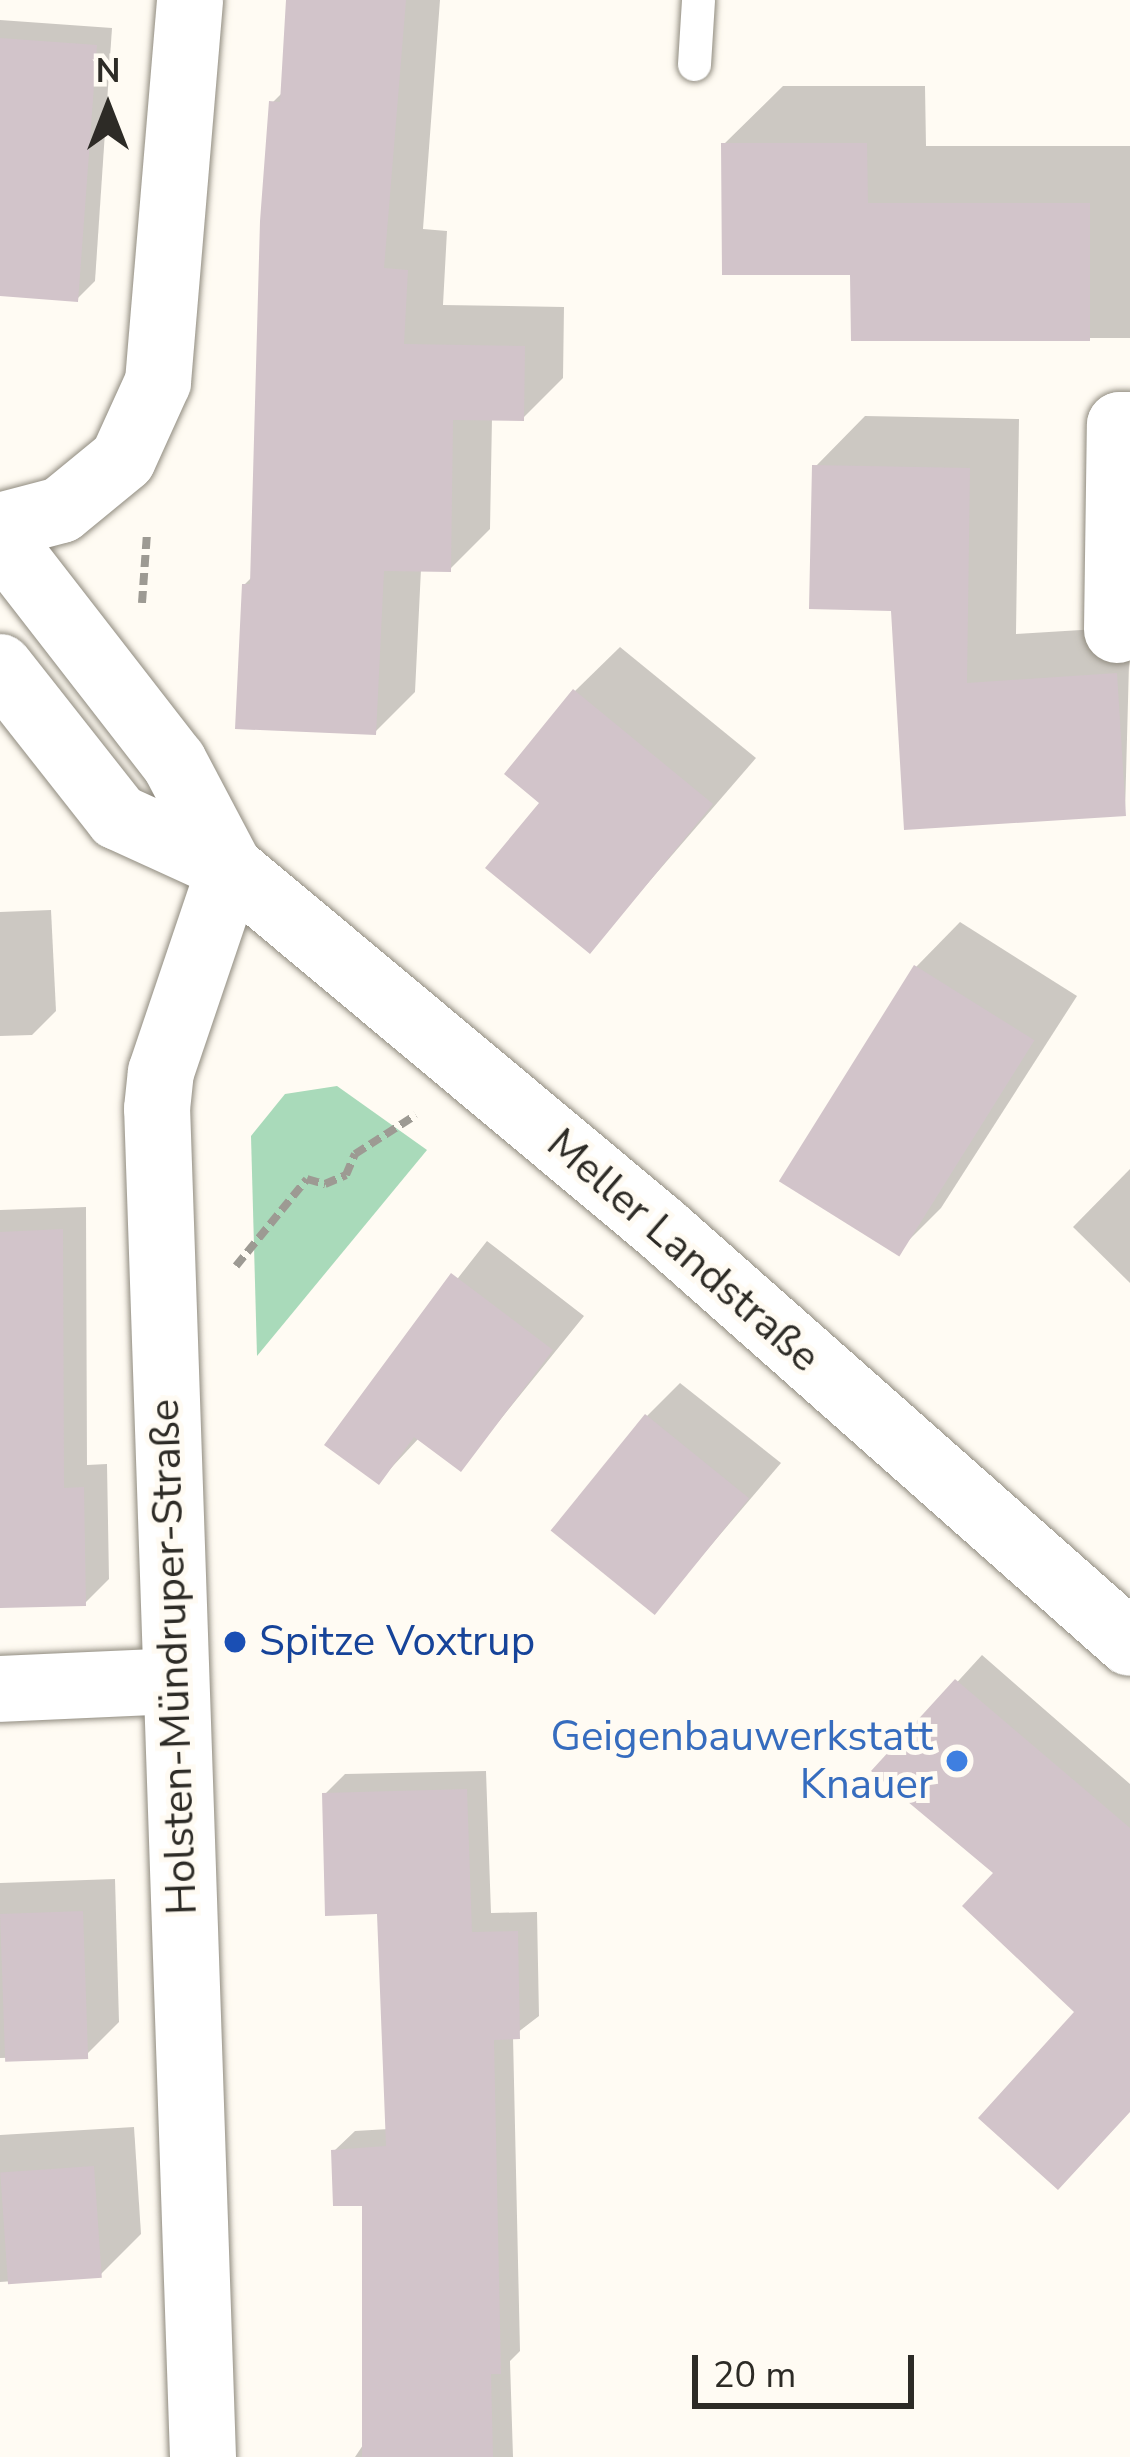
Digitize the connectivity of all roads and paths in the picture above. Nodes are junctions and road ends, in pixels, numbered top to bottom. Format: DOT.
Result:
graph roads {
  1 [pos="190,0"];
  2 [pos="698,0"];
  3 [pos="694,64"];
  4 [pos="1130,425"];
  5 [pos="0,526"];
  6 [pos="0,538"];
  7 [pos="1117,630"];
  8 [pos="0,667"];
  9 [pos="230,868"];
  10 [pos="477,1075"];
  11 [pos="164,1351"];
  12 [pos="1130,1643"];
  13 [pos="173,1681"];
  14 [pos="0,1689"];
  15 [pos="203,2457"];
  1 -- 5 [label="street"];
  2 -- 3 [label="lane"];
  4 -- 7 [label="street"];
  6 -- 9 [label="street, Meller Landstraße"];
  8 -- 9 [label="street, Meller Landstraße"];
  9 -- 10 [label="street, Meller Landstraße"];
  9 -- 11 [label="street, Holsten-Mündruper-Straße"];
  10 -- 11 [label="path"];
  10 -- 12 [label="street, Meller Landstraße"];
  11 -- 13 [label="street, Holsten-Mündruper-Straße"];
  13 -- 14 [label="street"];
  13 -- 15 [label="street, Holsten-Mündruper-Straße"];
}
